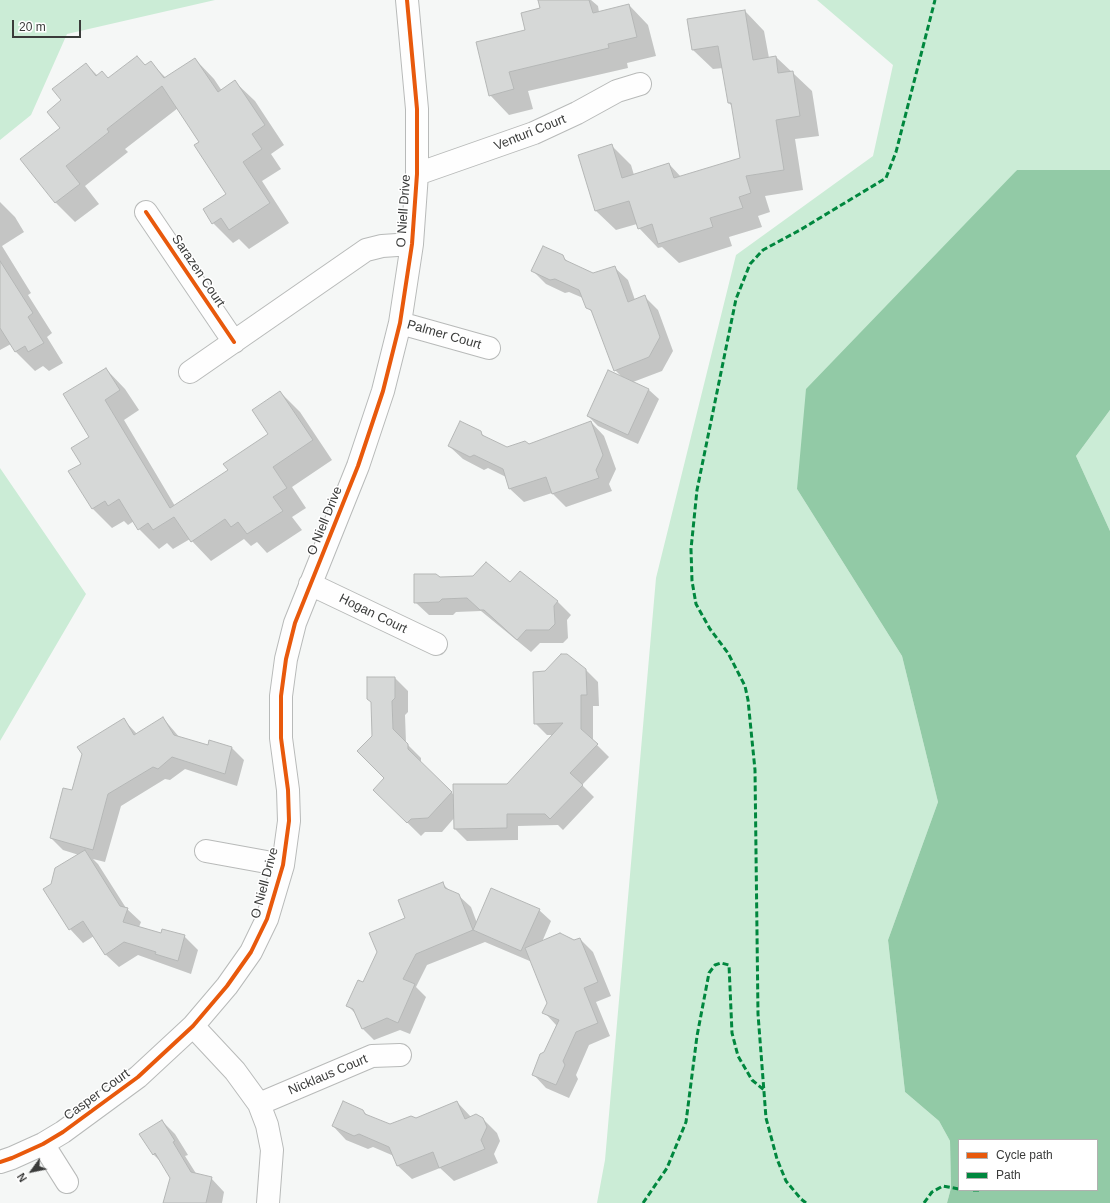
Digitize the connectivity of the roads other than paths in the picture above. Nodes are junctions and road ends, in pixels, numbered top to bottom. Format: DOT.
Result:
graph roads {
  1 [pos="407,0"];
  2 [pos="640,84"];
  3 [pos="418,174"];
  4 [pos="146,212"];
  5 [pos="412,244"];
  6 [pos="400,323"];
  7 [pos="234,342"];
  8 [pos="489,348"];
  9 [pos="190,372"];
  10 [pos="310,584"];
  11 [pos="436,644"];
  12 [pos="206,851"];
  13 [pos="283,865"];
  14 [pos="193,1026"];
  15 [pos="400,1055"];
  16 [pos="258,1104"];
  17 [pos="43,1144"];
  18 [pos="0,1162"];
  19 [pos="67,1182"];
  20 [pos="268,1203"];
  1 -- 3 [label="street, O Niell Drive"];
  2 -- 3 [label="street, Venturi Court"];
  3 -- 5 [label="street, O Niell Drive"];
  4 -- 7 [label="street, Sarazen Court"];
  5 -- 6 [label="street, O Niell Drive"];
  5 -- 7 [label="street"];
  6 -- 8 [label="street, Palmer Court"];
  6 -- 10 [label="street, O Niell Drive"];
  7 -- 9 [label="street"];
  10 -- 11 [label="street, Hogan Court"];
  10 -- 13 [label="street, O Niell Drive"];
  12 -- 13 [label="street"];
  13 -- 14 [label="street, O Niell Drive"];
  14 -- 16 [label="street"];
  14 -- 17 [label="street, Casper Court"];
  15 -- 16 [label="street, Nicklaus Court"];
  16 -- 20 [label="street"];
  17 -- 18 [label="street, Casper Court"];
  17 -- 19 [label="street"];
}
